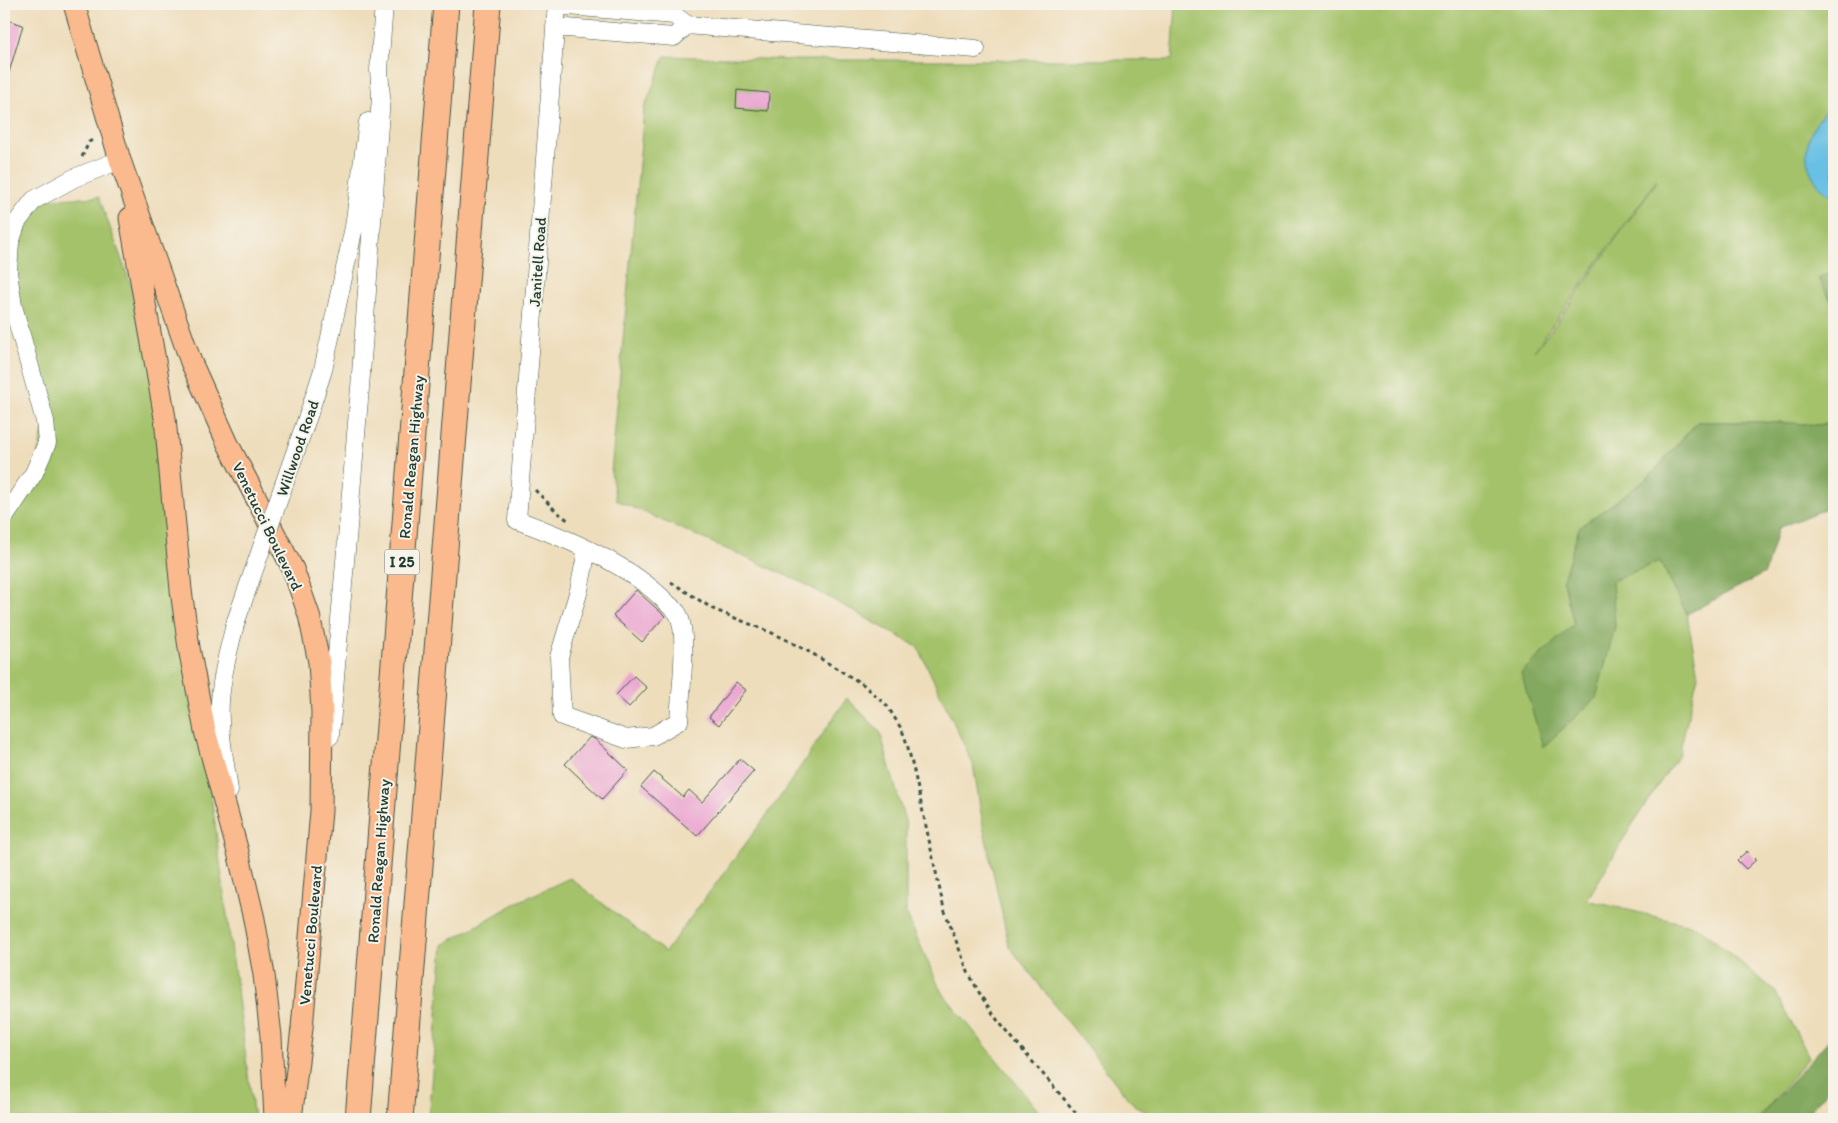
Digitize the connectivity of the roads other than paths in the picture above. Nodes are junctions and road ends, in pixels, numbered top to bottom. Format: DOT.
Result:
graph roads {
  1 [pos="74,4"];
  2 [pos="384,4"];
  3 [pos="446,4"];
  4 [pos="488,4"];
  5 [pos="557,4"];
  6 [pos="687,25"];
  7 [pos="555,27"];
  8 [pos="976,48"];
  9 [pos="379,70"];
  10 [pos="120,160"];
  11 [pos="8,299"];
  12 [pos="4,518"];
  13 [pos="587,550"];
  14 [pos="322,811"];
  15 [pos="238,852"];
  16 [pos="275,1119"];
  17 [pos="291,1119"];
  18 [pos="358,1119"];
  19 [pos="400,1119"];
  1 -- 10 [label="main road, Venetucci Boulevard"];
  2 -- 9 [label="street, Willwood Road"];
  3 -- 18 [label="highway, Ronald Reagan Highway / I 25"];
  4 -- 19 [label="highway, I 25"];
  5 -- 6 [label="street"];
  5 -- 7 [label="street, Janitell Road"];
  6 -- 7 [label="street"];
  6 -- 8 [label="street"];
  7 -- 13 [label="street, Janitell Road"];
  9 -- 14 [label="street, Willwood Road"];
  9 -- 15 [label="street, Willwood Road, bridge"];
  10 -- 11 [label="street"];
  10 -- 14 [label="main road, Venetucci Boulevard"];
  10 -- 15 [label="main road, Venetucci Boulevard"];
  11 -- 12 [label="street"];
  13 -- 13 [label="street"];
  14 -- 17 [label="main road, Venetucci Boulevard"];
  15 -- 16 [label="main road, Venetucci Boulevard"];
}
